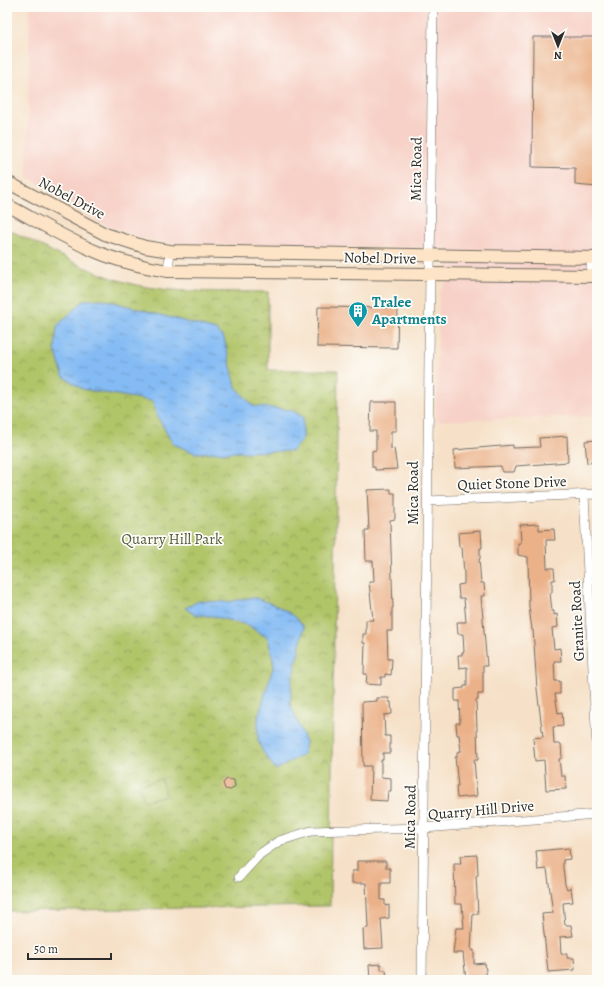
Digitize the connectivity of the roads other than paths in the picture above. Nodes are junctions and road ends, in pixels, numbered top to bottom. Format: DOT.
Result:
graph roads {
  1 [pos="433,7"];
  2 [pos="7,182"];
  3 [pos="7,205"];
  4 [pos="170,251"];
  5 [pos="429,256"];
  6 [pos="594,258"];
  7 [pos="168,271"];
  8 [pos="429,274"];
  9 [pos="594,276"];
  10 [pos="597,494"];
  11 [pos="584,495"];
  12 [pos="427,500"];
  13 [pos="597,746"];
  14 [pos="597,814"];
  15 [pos="424,828"];
  16 [pos="239,877"];
  17 [pos="422,980"];
  1 -- 5 [label="street, Mica Road"];
  2 -- 4 [label="street, Nobel Drive"];
  3 -- 7 [label="street, Nobel Drive"];
  4 -- 5 [label="street, Nobel Drive"];
  4 -- 7 [label="street"];
  5 -- 6 [label="street, Nobel Drive"];
  5 -- 8 [label="street, Mica Road"];
  6 -- 9 [label="street, Nobel Drive"];
  7 -- 8 [label="street, Nobel Drive"];
  8 -- 9 [label="street, Nobel Drive"];
  8 -- 12 [label="street, Mica Road"];
  10 -- 11 [label="street, Quiet Stone Drive"];
  11 -- 12 [label="street, Quiet Stone Drive"];
  11 -- 13 [label="street, Granite Road"];
  12 -- 15 [label="street, Mica Road"];
  14 -- 15 [label="street, Quarry Hill Drive"];
  15 -- 16 [label="street, Quarry Hill Drive"];
  15 -- 17 [label="street, Mica Road"];
}
